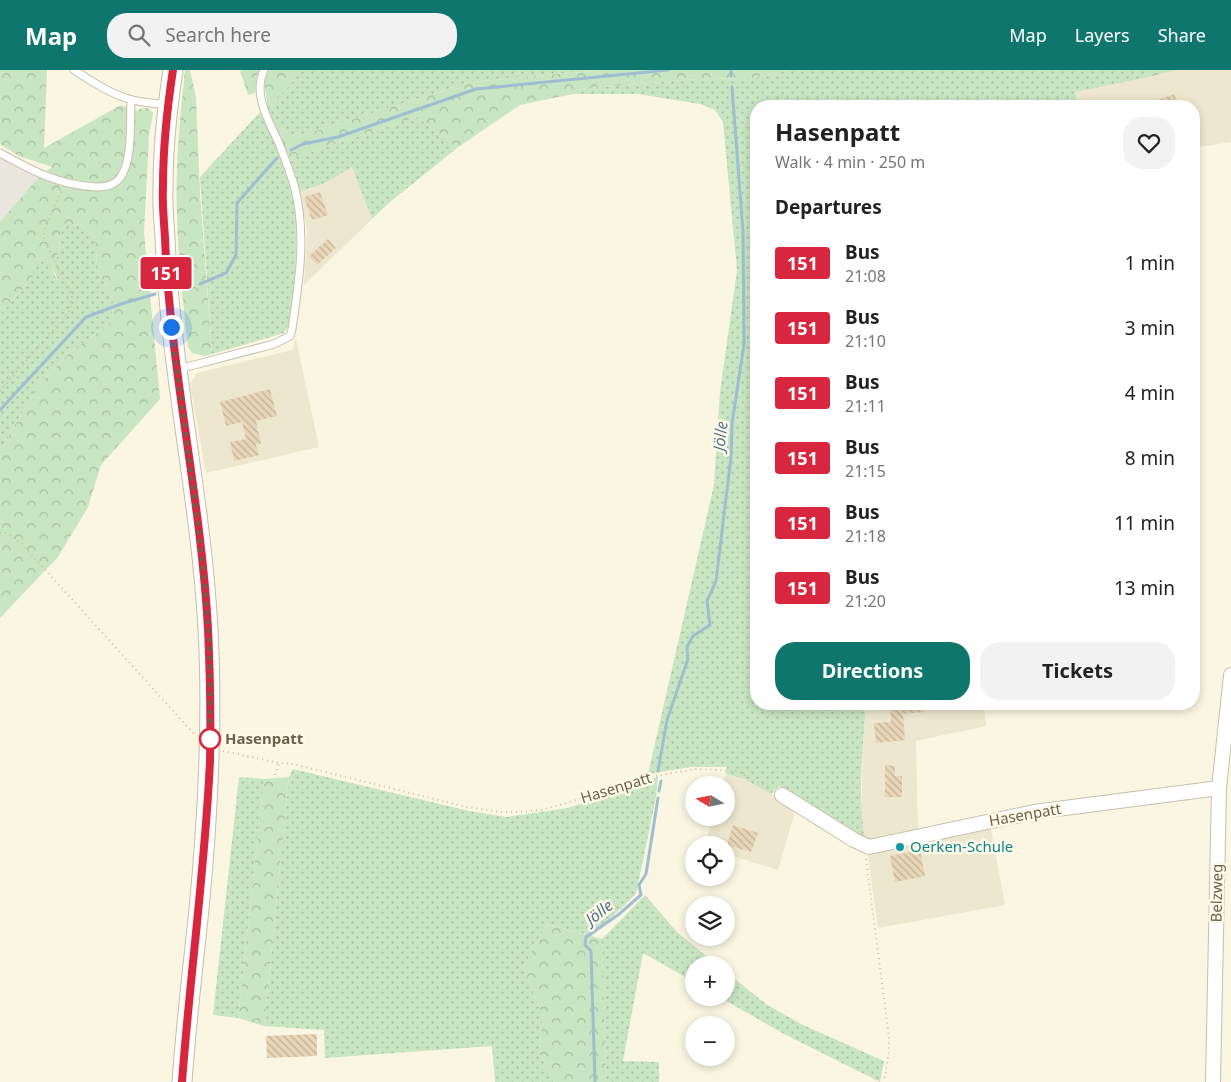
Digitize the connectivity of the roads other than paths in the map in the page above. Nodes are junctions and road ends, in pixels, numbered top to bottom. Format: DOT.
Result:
graph roads {
  1 [pos="74,70"];
  2 [pos="173,70"];
  3 [pos="264,70"];
  4 [pos="131,100"];
  5 [pos="168,105"];
  6 [pos="0,153"];
  7 [pos="176,370"];
  8 [pos="1231,675"];
  9 [pos="1219,788"];
  10 [pos="782,795"];
  11 [pos="182,1082"];
  12 [pos="1213,1082"];
  1 -- 4 [label="lane"];
  2 -- 5 [label="main road"];
  3 -- 7 [label="lane"];
  4 -- 5 [label="lane"];
  4 -- 6 [label="lane"];
  5 -- 7 [label="main road"];
  7 -- 11 [label="main road"];
  8 -- 9 [label="street, Belzweg"];
  9 -- 10 [label="street, Hasenpatt"];
  9 -- 12 [label="street, Belzweg"];
}
